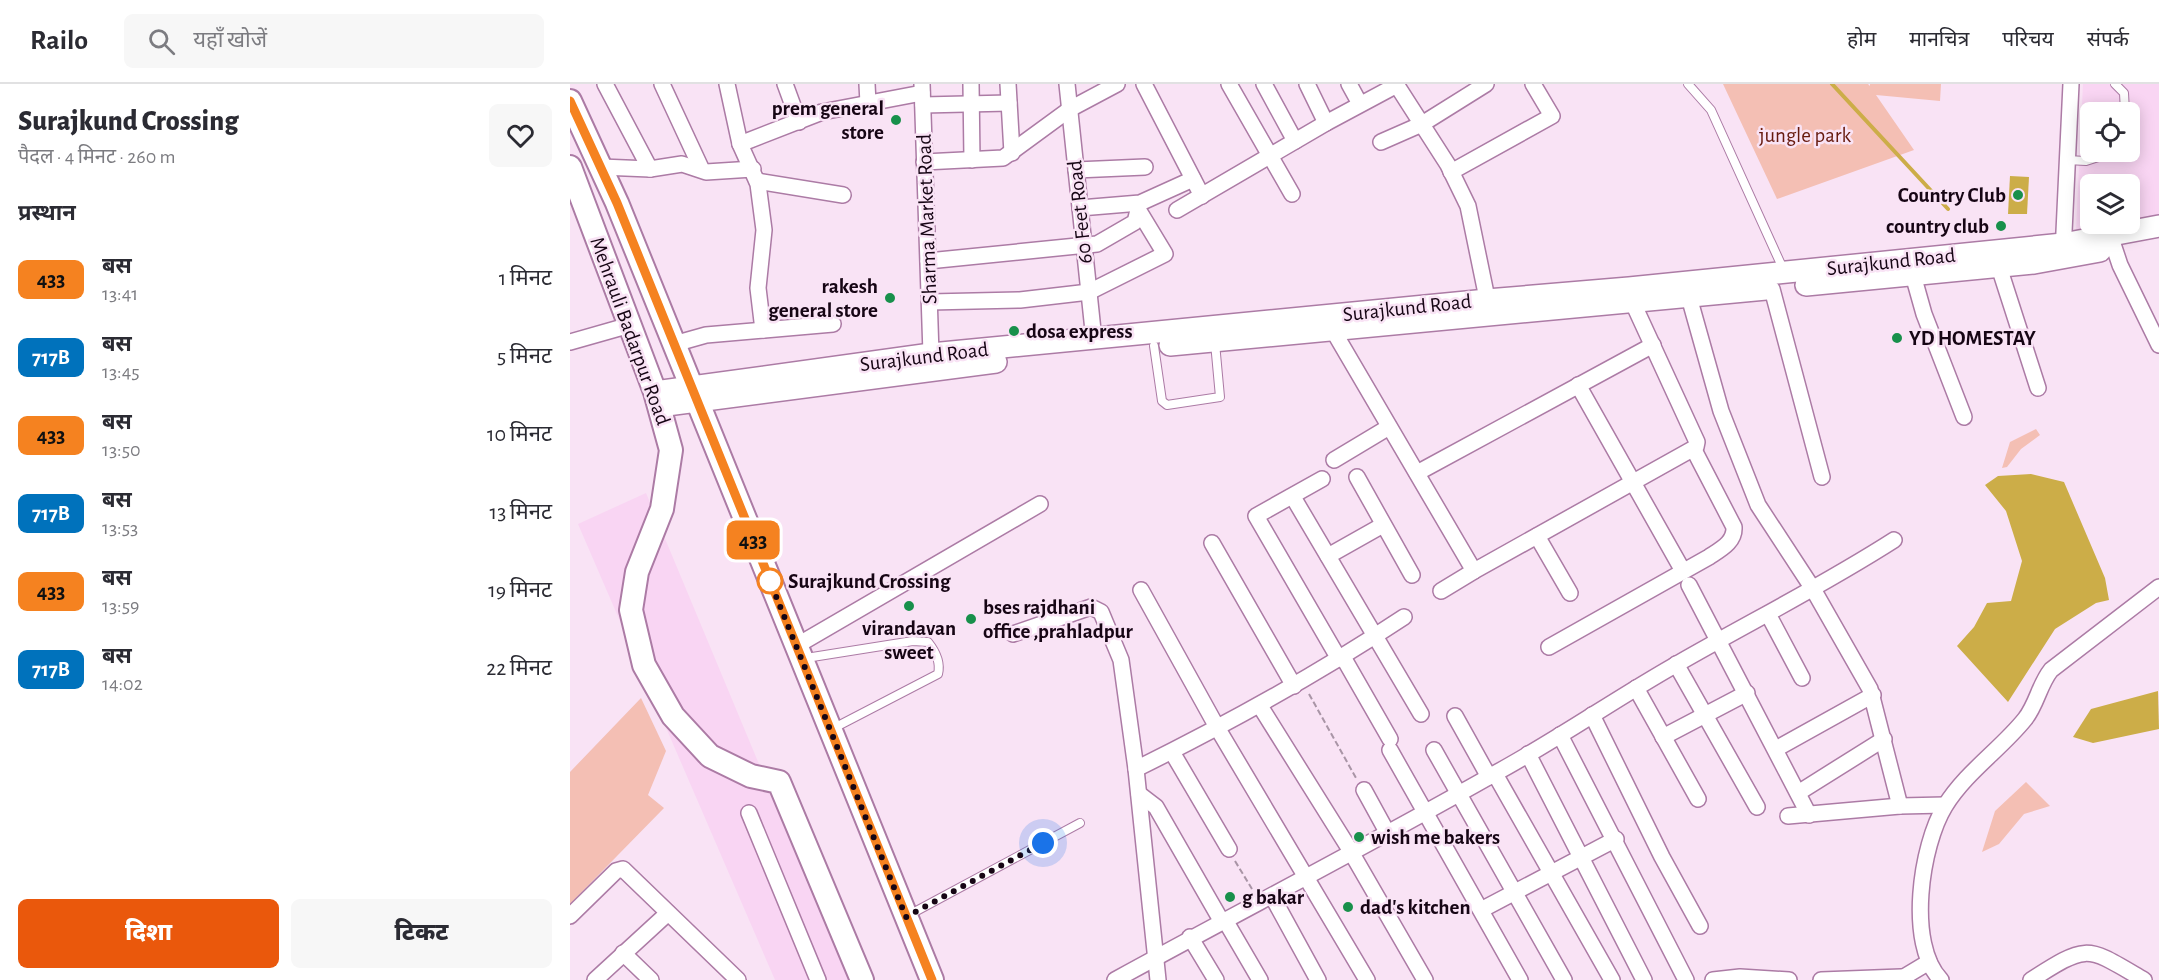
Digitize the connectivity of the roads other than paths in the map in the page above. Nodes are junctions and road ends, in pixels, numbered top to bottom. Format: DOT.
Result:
graph roads {
  1 [pos="605,84"];
  2 [pos="662,84"];
  3 [pos="727,84"];
  4 [pos="785,84"];
  5 [pos="867,84"];
  6 [pos="971,84"];
  7 [pos="1008,84"];
  8 [pos="1067,84"];
  9 [pos="1117,84"];
  10 [pos="1144,84"];
  11 [pos="1229,84"];
  12 [pos="1264,84"];
  13 [pos="1307,84"];
  14 [pos="1349,84"];
  15 [pos="1486,84"];
  16 [pos="1533,84"];
  17 [pos="1688,84"];
  18 [pos="2072,84"];
  19 [pos="2115,84"];
  20 [pos="1396,85"];
  21 [pos="922,94"];
  22 [pos="570,101"];
  23 [pos="2124,102"];
  24 [pos="868,103"];
  25 [pos="1010,103"];
  26 [pos="1360,104"];
  27 [pos="971,105"];
  28 [pos="1070,109"];
  29 [pos="799,122"];
  30 [pos="1326,123"];
  31 [pos="1422,124"];
  32 [pos="1295,141"];
  33 [pos="1381,142"];
  34 [pos="740,144"];
  35 [pos="1012,153"];
  36 [pos="1270,156"];
  37 [pos="972,160"];
  38 [pos="2067,160"];
  39 [pos="2080,161"];
  40 [pos="924,162"];
  41 [pos="570,167"];
  42 [pos="601,167"];
  43 [pos="1145,167"];
  44 [pos="701,168"];
  45 [pos="650,169"];
  46 [pos="1076,170"];
  47 [pos="1451,172"];
  48 [pos="755,175"];
  49 [pos="1193,179"];
  50 [pos="1292,194"];
  51 [pos="843,195"];
  52 [pos="1202,196"];
  53 [pos="1139,207"];
  54 [pos="1080,208"];
  55 [pos="1177,210"];
  56 [pos="2159,226"];
  57 [pos="2159,238"];
  58 [pos="2112,241"];
  59 [pos="1083,245"];
  60 [pos="2063,252"];
  61 [pos="928,261"];
  62 [pos="1999,267"];
  63 [pos="1913,275"];
  64 [pos="1778,281"];
  65 [pos="1089,292"];
  66 [pos="1689,297"];
  67 [pos="930,302"];
  68 [pos="1633,303"];
  69 [pos="1489,308"];
  70 [pos="833,324"];
  71 [pos="630,325"];
  72 [pos="763,330"];
  73 [pos="1334,332"];
  74 [pos="1094,339"];
  75 [pos="1215,341"];
  76 [pos="570,342"];
  77 [pos="674,344"];
  78 [pos="1653,345"];
  79 [pos="2159,345"];
  80 [pos="1155,346"];
  81 [pos="932,354"];
  82 [pos="1578,385"];
  83 [pos="2038,388"];
  84 [pos="694,394"];
  85 [pos="657,399"];
  86 [pos="1964,417"];
  87 [pos="1389,427"];
  88 [pos="1694,450"];
  89 [pos="1334,460"];
  90 [pos="1417,473"];
  91 [pos="1357,477"];
  92 [pos="1822,477"];
  93 [pos="1322,479"];
  94 [pos="1634,483"];
  95 [pos="1293,496"];
  96 [pos="1040,504"];
  97 [pos="1383,525"];
  98 [pos="1538,536"];
  99 [pos="1894,540"];
  100 [pos="1212,543"];
  101 [pos="1328,556"];
  102 [pos="1474,571"];
  103 [pos="1412,575"];
  104 [pos="1686,578"];
  105 [pos="2159,587"];
  106 [pos="1813,589"];
  107 [pos="1141,590"];
  108 [pos="1441,591"];
  109 [pos="1570,593"];
  110 [pos="1768,614"];
  111 [pos="1404,617"];
  112 [pos="1013,634"];
  113 [pos="1375,636"];
  114 [pos="1719,641"];
  115 [pos="1549,647"];
  116 [pos="799,652"];
  117 [pos="1341,658"];
  118 [pos="1677,664"];
  119 [pos="1802,678"];
  120 [pos="1298,684"];
  121 [pos="1636,688"];
  122 [pos="1747,693"];
  123 [pos="1873,695"];
  124 [pos="1260,706"];
  125 [pos="1421,714"];
  126 [pos="1706,714"];
  127 [pos="1592,715"];
  128 [pos="1455,716"];
  129 [pos="1218,729"];
  130 [pos="830,730"];
  131 [pos="1560,735"];
  132 [pos="1663,737"];
  133 [pos="1884,739"];
  134 [pos="1776,749"];
  135 [pos="1434,750"];
  136 [pos="1172,752"];
  137 [pos="1528,754"];
  138 [pos="1136,769"];
  139 [pos="1492,776"];
  140 [pos="1364,790"];
  141 [pos="1798,793"];
  142 [pos="1139,794"];
  143 [pos="1459,794"];
  144 [pos="1698,799"];
  145 [pos="1945,805"];
  146 [pos="1900,806"];
  147 [pos="1756,807"];
  148 [pos="1427,811"];
  149 [pos="748,813"];
  150 [pos="1809,815"];
  151 [pos="1788,816"];
  152 [pos="1080,823"];
  153 [pos="1388,832"];
  154 [pos="1616,839"];
  155 [pos="1229,849"];
  156 [pos="1352,853"];
  157 [pos="1582,859"];
  158 [pos="1552,875"];
  159 [pos="1305,877"];
  160 [pos="1515,893"];
  161 [pos="1265,899"];
  162 [pos="1481,910"];
  163 [pos="668,913"];
  164 [pos="570,916"];
  165 [pos="906,917"];
  166 [pos="1224,921"];
  167 [pos="1700,926"];
  168 [pos="1190,937"];
  169 [pos="623,953"];
  170 [pos="1156,957"];
  171 [pos="1929,962"];
  172 [pos="1761,979"];
  173 [pos="1902,979"];
  174 [pos="595,980"];
  175 [pos="651,980"];
  176 [pos="738,980"];
  177 [pos="818,980"];
  178 [pos="862,980"];
  179 [pos="932,980"];
  180 [pos="1115,980"];
  181 [pos="1158,980"];
  182 [pos="1216,980"];
  183 [pos="1260,980"];
  184 [pos="1317,980"];
  185 [pos="1367,980"];
  186 [pos="1425,980"];
  187 [pos="1520,980"];
  188 [pos="1564,980"];
  189 [pos="1612,980"];
  190 [pos="1644,980"];
  191 [pos="1686,980"];
  192 [pos="1713,980"];
  193 [pos="1789,980"];
  194 [pos="1821,980"];
  195 [pos="1941,980"];
  196 [pos="2031,980"];
  197 [pos="2144,980"];
  1 -- 45 [label="street"];
  2 -- 44 [label="street"];
  3 -- 34 [label="street"];
  4 -- 29 [label="street"];
  5 -- 24 [label="street"];
  6 -- 27 [label="street"];
  7 -- 25 [label="street"];
  8 -- 28 [label="street, 60 Feet Road"];
  9 -- 28 [label="street"];
  10 -- 49 [label="street"];
  11 -- 36 [label="street"];
  12 -- 32 [label="street"];
  13 -- 30 [label="street"];
  14 -- 26 [label="street"];
  15 -- 31 [label="street"];
  16 -- 47 [label="street"];
  17 -- 64 [label="lane"];
  18 -- 38 [label="street"];
  19 -- 23 [label="lane"];
  20 -- 26 [label="street"];
  20 -- 31 [label="street"];
  21 -- 24 [label="street"];
  21 -- 27 [label="street"];
  21 -- 40 [label="street, Sharma Market Road"];
  22 -- 42 [label="main road, Mehrauli Badarpur Road"];
  24 -- 29 [label="street"];
  25 -- 27 [label="street"];
  25 -- 35 [label="street"];
  26 -- 30 [label="street"];
  27 -- 37 [label="street"];
  28 -- 35 [label="street"];
  28 -- 46 [label="street, 60 Feet Road"];
  29 -- 34 [label="street"];
  30 -- 32 [label="street"];
  31 -- 33 [label="street"];
  31 -- 47 [label="street"];
  32 -- 36 [label="street"];
  34 -- 48 [label="street"];
  35 -- 37 [label="street"];
  36 -- 50 [label="street"];
  36 -- 52 [label="street"];
  37 -- 40 [label="street"];
  38 -- 39 [label="lane"];
  38 -- 60 [label="street"];
  40 -- 61 [label="street, Sharma Market Road"];
  41 -- 71 [label="main road, Mehrauli Badarpur Road"];
  42 -- 45 [label="street"];
  42 -- 77 [label="main road, Mehrauli Badarpur Road"];
  43 -- 46 [label="street"];
  44 -- 45 [label="street"];
  44 -- 48 [label="street"];
  46 -- 54 [label="street, 60 Feet Road"];
  47 -- 69 [label="street"];
  48 -- 51 [label="street"];
  48 -- 72 [label="street"];
  49 -- 52 [label="street"];
  49 -- 53 [label="street"];
  52 -- 55 [label="street"];
  53 -- 54 [label="street"];
  53 -- 59 [label="street"];
  53 -- 65 [label="street"];
  54 -- 59 [label="street, 60 Feet Road"];
  56 -- 58 [label="main road, Surajkund Road"];
  57 -- 58 [label="main road, Surajkund Road"];
  58 -- 60 [label="main road, Surajkund Road"];
  58 -- 79 [label="street"];
  59 -- 61 [label="street"];
  59 -- 65 [label="street, 60 Feet Road"];
  60 -- 62 [label="main road, Surajkund Road"];
  60 -- 64 [label="main road, Surajkund Road"];
  61 -- 67 [label="street, Sharma Market Road"];
  62 -- 63 [label="main road, Surajkund Road"];
  62 -- 83 [label="street"];
  63 -- 64 [label="main road, Surajkund Road"];
  63 -- 86 [label="street"];
  64 -- 66 [label="main road, Surajkund Road"];
  64 -- 69 [label="main road, Surajkund Road"];
  64 -- 92 [label="street"];
  65 -- 67 [label="street"];
  65 -- 74 [label="street, 60 Feet Road"];
  66 -- 68 [label="main road, Surajkund Road"];
  66 -- 106 [label="street"];
  67 -- 81 [label="street, Sharma Market Road"];
  68 -- 69 [label="main road, Surajkund Road"];
  68 -- 78 [label="street"];
  69 -- 73 [label="main road, Surajkund Road"];
  69 -- 74 [label="main road, Surajkund Road"];
  70 -- 72 [label="street"];
  71 -- 76 [label="street"];
  71 -- 85 [label="main road, Mehrauli Badarpur Road"];
  72 -- 77 [label="street"];
  73 -- 75 [label="main road, Surajkund Road"];
  73 -- 87 [label="street"];
  74 -- 81 [label="main road, Surajkund Road"];
  75 -- 80 [label="main road, Surajkund Road"];
  75 -- 80 [label="lane"];
  77 -- 84 [label="main road, Mehrauli Badarpur Road"];
  78 -- 82 [label="street"];
  78 -- 88 [label="street"];
  80 -- 84 [label="main road, Surajkund Road"];
  81 -- 84 [label="main road, Surajkund Road"];
  82 -- 90 [label="street"];
  82 -- 94 [label="street"];
  84 -- 85 [label="main road, Surajkund Road"];
  84 -- 116 [label="main road, Mehrauli Badarpur Road"];
  85 -- 178 [label="main road, Mehrauli Badarpur Road"];
  87 -- 89 [label="street"];
  87 -- 90 [label="street"];
  88 -- 94 [label="street"];
  88 -- 104 [label="street"];
  90 -- 102 [label="street"];
  91 -- 97 [label="street"];
  93 -- 95 [label="street"];
  94 -- 98 [label="street"];
  94 -- 104 [label="street"];
  95 -- 101 [label="street"];
  95 -- 117 [label="street"];
  96 -- 116 [label="street"];
  97 -- 101 [label="street"];
  97 -- 103 [label="street"];
  98 -- 102 [label="street"];
  98 -- 109 [label="street"];
  99 -- 106 [label="street"];
  100 -- 120 [label="street"];
  101 -- 113 [label="street"];
  102 -- 108 [label="street"];
  104 -- 114 [label="street"];
  104 -- 115 [label="street"];
  105 -- 145 [label="street"];
  106 -- 110 [label="street"];
  106 -- 123 [label="street"];
  107 -- 129 [label="street"];
  110 -- 114 [label="street"];
  110 -- 119 [label="street"];
  111 -- 113 [label="street"];
  112 -- 138 [label="street"];
  113 -- 117 [label="street"];
  113 -- 125 [label="street"];
  114 -- 118 [label="street"];
  114 -- 122 [label="street"];
  116 -- 130 [label="main road, Mehrauli Badarpur Road"];
  116 -- 130 [label="lane"];
  117 -- 120 [label="street"];
  117 -- 148 [label="street"];
  118 -- 121 [label="street"];
  118 -- 126 [label="street"];
  120 -- 124 [label="street"];
  121 -- 127 [label="street"];
  121 -- 132 [label="street"];
  122 -- 126 [label="street"];
  122 -- 134 [label="street"];
  123 -- 133 [label="street"];
  123 -- 134 [label="street"];
  124 -- 129 [label="street"];
  124 -- 156 [label="street"];
  126 -- 132 [label="street"];
  126 -- 147 [label="street"];
  127 -- 131 [label="street"];
  127 -- 167 [label="street"];
  128 -- 139 [label="street"];
  129 -- 136 [label="street"];
  129 -- 159 [label="street"];
  130 -- 165 [label="main road, Mehrauli Badarpur Road"];
  131 -- 137 [label="street"];
  131 -- 154 [label="street"];
  132 -- 144 [label="street"];
  133 -- 141 [label="street"];
  133 -- 146 [label="street"];
  134 -- 141 [label="street"];
  135 -- 143 [label="street"];
  136 -- 138 [label="street"];
  136 -- 155 [label="street"];
  137 -- 139 [label="street"];
  137 -- 157 [label="street"];
  138 -- 142 [label="street"];
  139 -- 143 [label="street"];
  139 -- 158 [label="street"];
  140 -- 153 [label="street"];
  141 -- 150 [label="street"];
  142 -- 166 [label="street"];
  142 -- 170 [label="street"];
  143 -- 148 [label="street"];
  143 -- 160 [label="street"];
  145 -- 146 [label="street"];
  145 -- 171 [label="street"];
  146 -- 150 [label="street"];
  148 -- 153 [label="street"];
  148 -- 162 [label="street"];
  149 -- 177 [label="street"];
  150 -- 151 [label="street"];
  152 -- 165 [label="lane"];
  153 -- 156 [label="street"];
  154 -- 157 [label="street"];
  154 -- 191 [label="street"];
  156 -- 159 [label="street"];
  156 -- 186 [label="street"];
  157 -- 158 [label="street"];
  157 -- 190 [label="street"];
  158 -- 160 [label="street"];
  158 -- 189 [label="street"];
  159 -- 161 [label="street"];
  159 -- 185 [label="street"];
  160 -- 162 [label="street"];
  160 -- 188 [label="street"];
  161 -- 166 [label="street"];
  161 -- 184 [label="street"];
  162 -- 187 [label="street"];
  163 -- 164 [label="street"];
  163 -- 169 [label="street"];
  163 -- 176 [label="street"];
  165 -- 179 [label="main road, Mehrauli Badarpur Road"];
  166 -- 168 [label="street"];
  166 -- 183 [label="street"];
  168 -- 170 [label="street"];
  168 -- 182 [label="street"];
  169 -- 174 [label="street"];
  169 -- 175 [label="street"];
  170 -- 180 [label="street"];
  170 -- 181 [label="street"];
  171 -- 173 [label="street"];
  171 -- 195 [label="street"];
  172 -- 192 [label="street"];
  172 -- 193 [label="street"];
  173 -- 194 [label="street"];
  196 -- 197 [label="street"];
}
